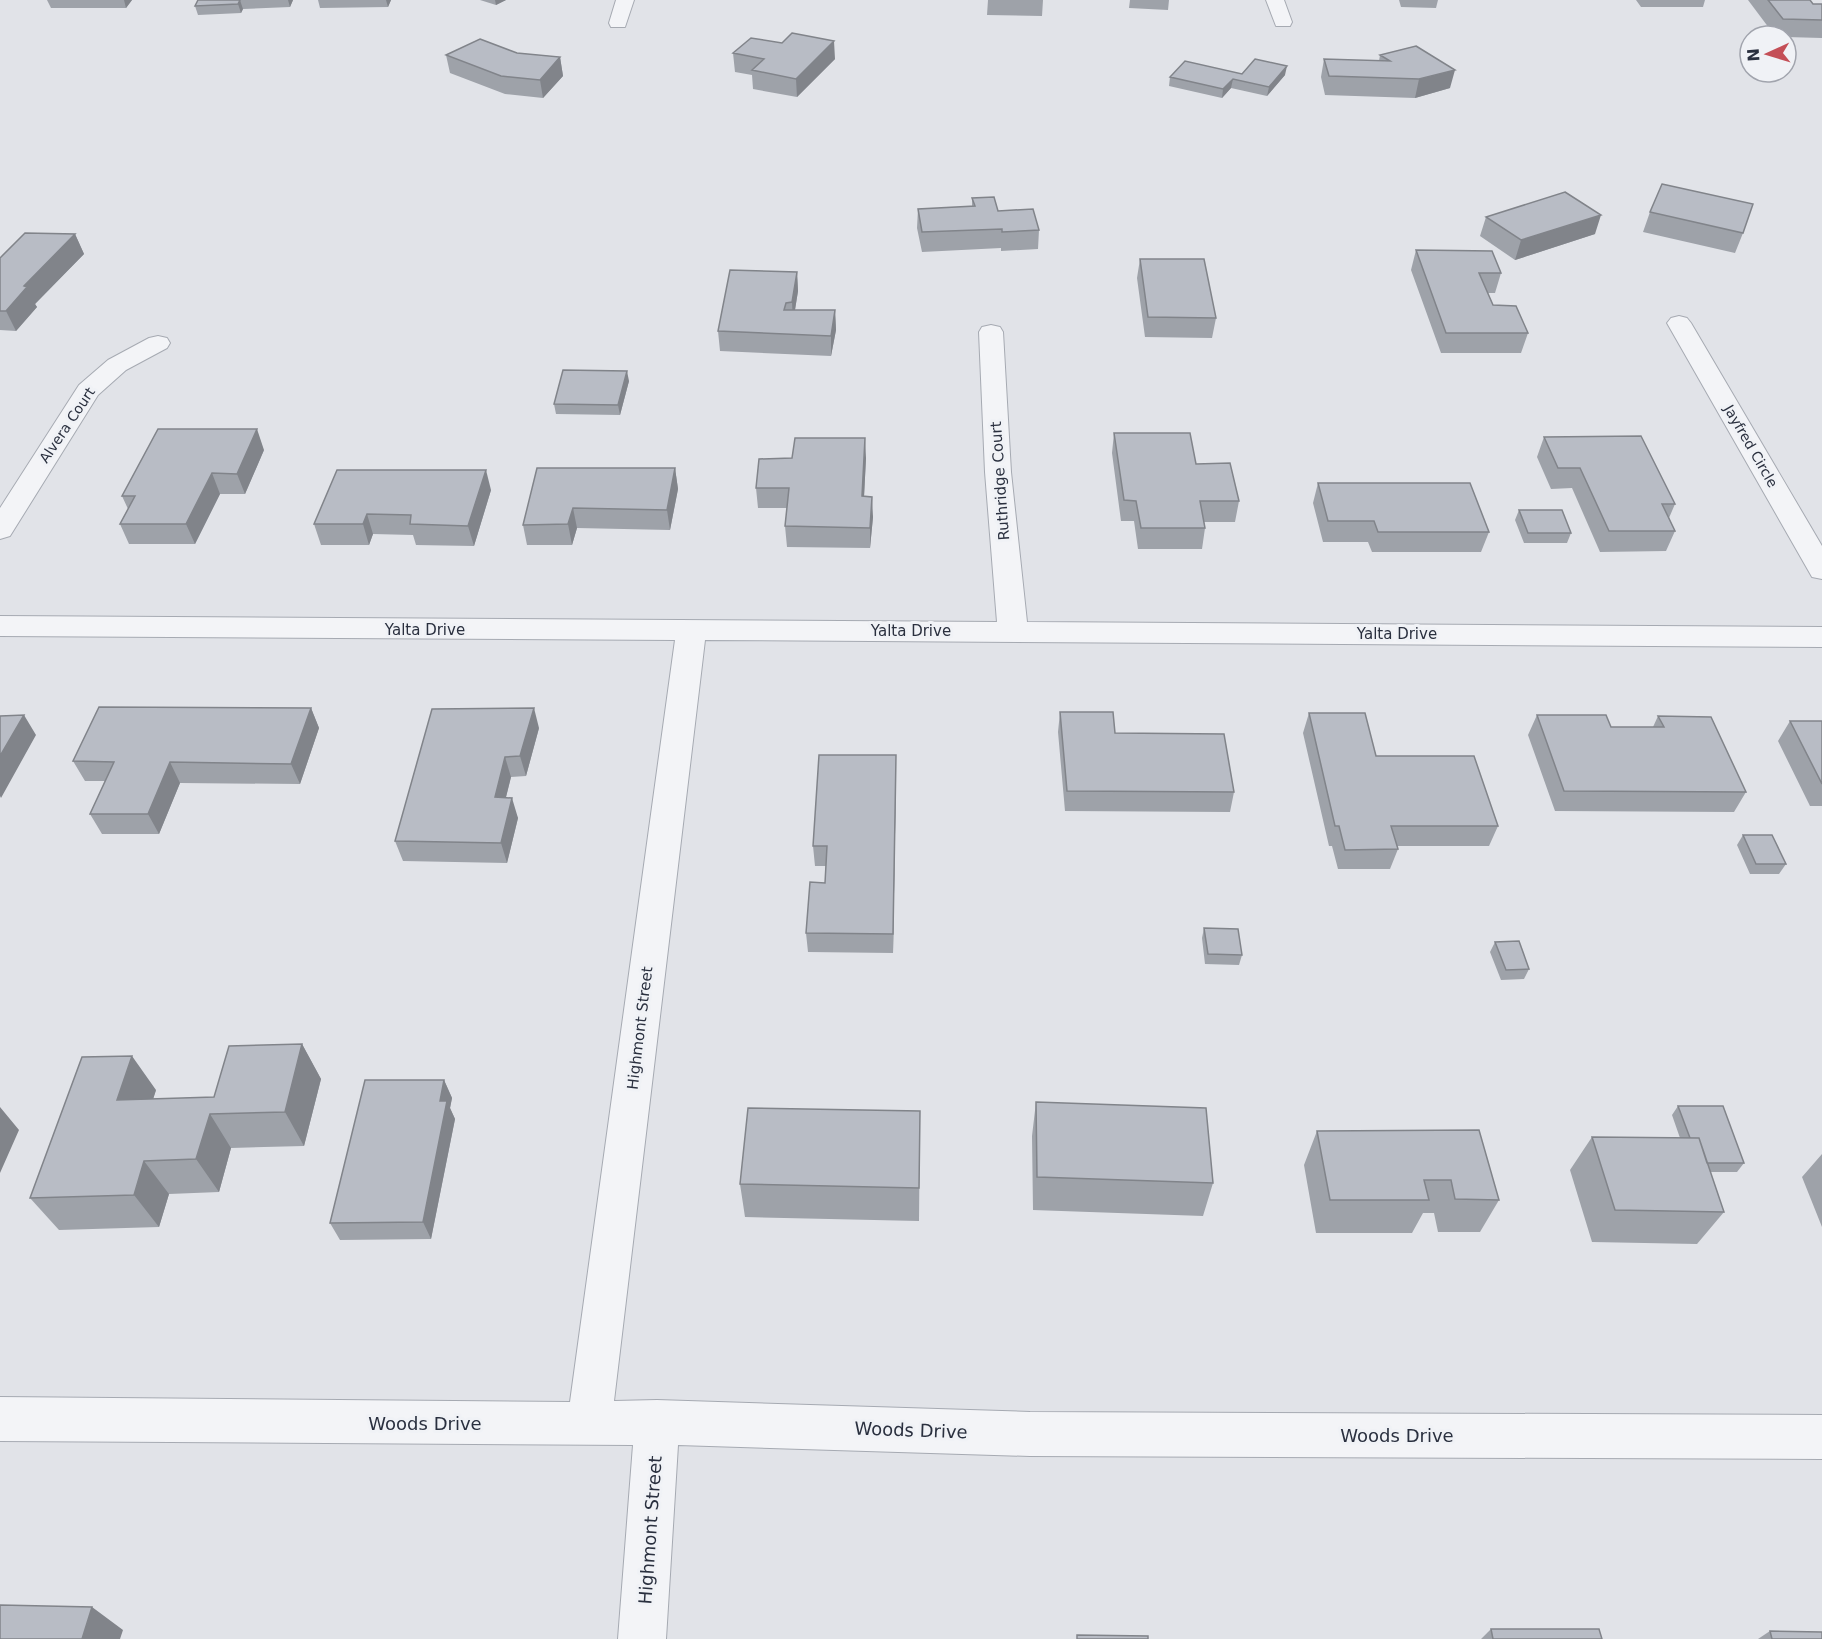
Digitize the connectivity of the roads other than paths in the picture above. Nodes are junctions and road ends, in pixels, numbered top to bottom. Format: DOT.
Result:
graph roads {
  1 [pos="625,0"];
  2 [pos="1275,0"];
  3 [pos="1283,22"];
  4 [pos="618,23"];
  5 [pos="1679,323"];
  6 [pos="991,332"];
  7 [pos="158,344"];
  8 [pos="0,530"];
  9 [pos="1822,570"];
  10 [pos="0,626"];
  11 [pos="1013,631"];
  12 [pos="691,632"];
  13 [pos="1822,637"];
  14 [pos="0,1419"];
  15 [pos="657,1422"];
  16 [pos="590,1424"];
  17 [pos="1822,1437"];
  18 [pos="642,1639"];
  1 -- 4 [label="street"];
  2 -- 3 [label="street"];
  5 -- 9 [label="street, Jayfred Circle"];
  6 -- 11 [label="street, Ruthridge Court"];
  7 -- 8 [label="street, Alvera Court"];
  10 -- 12 [label="street, Yalta Drive"];
  11 -- 12 [label="street, Yalta Drive"];
  11 -- 13 [label="street, Yalta Drive"];
  12 -- 16 [label="street, Highmont Street"];
  14 -- 16 [label="street, Woods Drive"];
  15 -- 16 [label="street, Woods Drive"];
  15 -- 17 [label="street, Woods Drive"];
  15 -- 18 [label="street, Highmont Street"];
}
